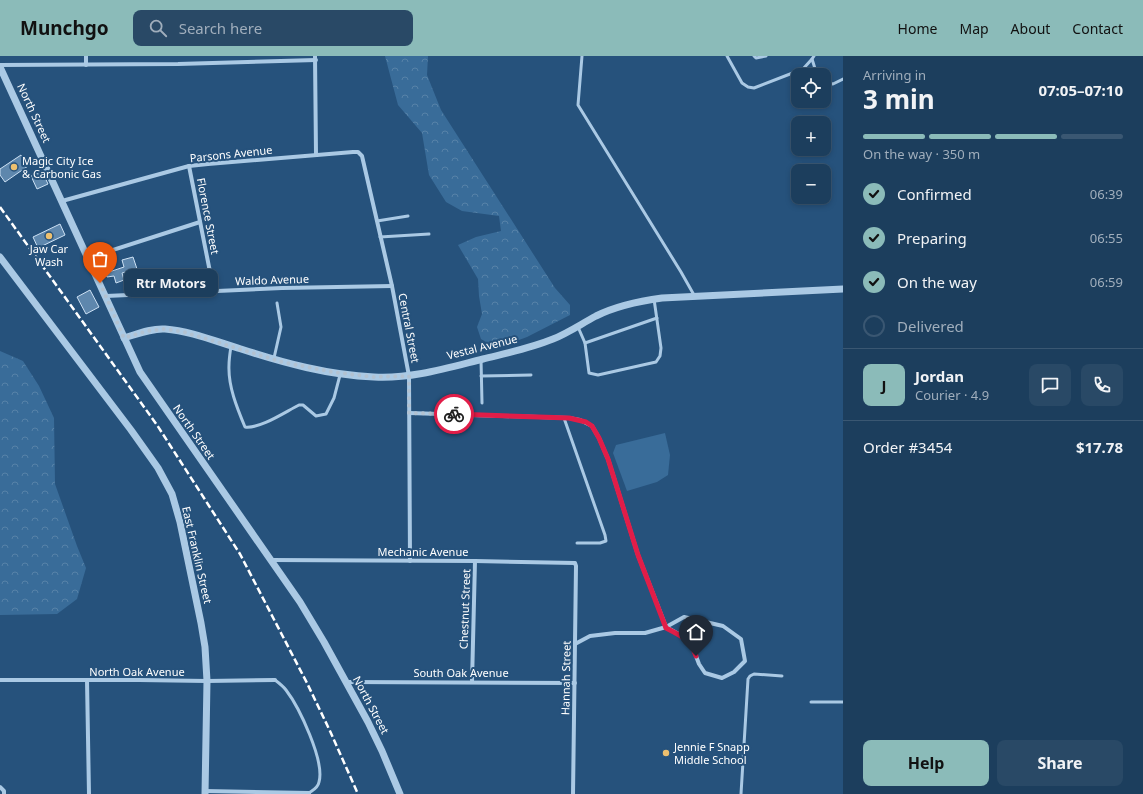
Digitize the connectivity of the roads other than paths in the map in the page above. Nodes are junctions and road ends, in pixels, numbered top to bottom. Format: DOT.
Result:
graph roads {
  1 [pos="86,56"];
  2 [pos="582,56"];
  3 [pos="727,56"];
  4 [pos="754,56"];
  5 [pos="766,56"];
  6 [pos="813,57"];
  7 [pos="316,58"];
  8 [pos="86,65"];
  9 [pos="0,66"];
  10 [pos="816,68"];
  11 [pos="843,79"];
  12 [pos="831,84"];
  13 [pos="358,152"];
  14 [pos="316,154"];
  15 [pos="189,166"];
  16 [pos="62,201"];
  17 [pos="408,216"];
  18 [pos="377,221"];
  19 [pos="200,222"];
  20 [pos="429,234"];
  21 [pos="380,237"];
  22 [pos="0,257"];
  23 [pos="88,258"];
  24 [pos="392,286"];
  25 [pos="843,290"];
  26 [pos="214,292"];
  27 [pos="106,296"];
  28 [pos="694,296"];
  29 [pos="654,299"];
  30 [pos="277,302"];
  31 [pos="657,318"];
  32 [pos="578,327"];
  33 [pos="124,338"];
  34 [pos="585,343"];
  35 [pos="231,346"];
  36 [pos="481,359"];
  37 [pos="274,360"];
  38 [pos="341,373"];
  39 [pos="531,375"];
  40 [pos="409,376"];
  41 [pos="481,376"];
  42 [pos="482,403"];
  43 [pos="409,413"];
  44 [pos="564,418"];
  45 [pos="577,543"];
  46 [pos="270,560"];
  47 [pos="410,561"];
  48 [pos="475,561"];
  49 [pos="575,563"];
  50 [pos="666,628"];
  51 [pos="576,644"];
  52 [pos="782,676"];
  53 [pos="0,680"];
  54 [pos="87,680"];
  55 [pos="275,680"];
  56 [pos="207,681"];
  57 [pos="346,682"];
  58 [pos="472,682"];
  59 [pos="575,683"];
  60 [pos="811,702"];
  61 [pos="843,702"];
  62 [pos="0,788"];
  63 [pos="205,792"];
  64 [pos="309,793"];
  65 [pos="4,794"];
  66 [pos="89,794"];
  67 [pos="400,794"];
  68 [pos="573,794"];
  69 [pos="741,794"];
  1 -- 8 [label="street"];
  2 -- 28 [label="lane"];
  3 -- 6 [label="lane"];
  4 -- 5 [label="lane"];
  6 -- 10 [label="lane"];
  7 -- 8 [label="street"];
  7 -- 14 [label="street"];
  8 -- 9 [label="street"];
  9 -- 16 [label="street, North Street"];
  11 -- 12 [label="lane"];
  13 -- 14 [label="street, Parsons Avenue"];
  13 -- 18 [label="street, Central Street"];
  14 -- 15 [label="street, Parsons Avenue"];
  15 -- 16 [label="street, Parsons Avenue"];
  15 -- 19 [label="street, Florence Street"];
  16 -- 23 [label="street, North Street"];
  17 -- 18 [label="lane"];
  18 -- 21 [label="street, Central Street"];
  19 -- 23 [label="street"];
  19 -- 26 [label="street, Florence Street"];
  20 -- 21 [label="lane"];
  21 -- 24 [label="street, Central Street"];
  22 -- 56 [label="street, East Franklin Street"];
  23 -- 27 [label="street, North Street"];
  24 -- 26 [label="street, Waldo Avenue"];
  24 -- 40 [label="street, Central Street"];
  25 -- 28 [label="street, Vestal Avenue"];
  26 -- 27 [label="street, Waldo Avenue"];
  27 -- 33 [label="street, North Street"];
  28 -- 29 [label="street, Vestal Avenue"];
  29 -- 31 [label="lane"];
  29 -- 32 [label="street, Vestal Avenue"];
  30 -- 37 [label="lane"];
  31 -- 34 [label="lane"];
  31 -- 34 [label="lane"];
  32 -- 34 [label="lane"];
  32 -- 36 [label="street, Vestal Avenue"];
  33 -- 35 [label="street, Vestal Avenue"];
  33 -- 46 [label="street, North Street"];
  35 -- 37 [label="street, Vestal Avenue"];
  35 -- 38 [label="lane"];
  36 -- 40 [label="street, Vestal Avenue"];
  36 -- 41 [label="lane"];
  37 -- 38 [label="street, Vestal Avenue"];
  38 -- 40 [label="street, Vestal Avenue"];
  39 -- 41 [label="lane"];
  40 -- 43 [label="street, Central Street"];
  41 -- 42 [label="lane"];
  43 -- 44 [label="street"];
  43 -- 47 [label="street, Central Street"];
  44 -- 45 [label="lane"];
  44 -- 50 [label="street"];
  46 -- 47 [label="street, Mechanic Avenue"];
  46 -- 57 [label="street, North Street"];
  47 -- 48 [label="street, Mechanic Avenue"];
  48 -- 49 [label="street, Mechanic Avenue"];
  48 -- 58 [label="street, Chestnut Street"];
  49 -- 51 [label="street, Hannah Street"];
  50 -- 50 [label="street"];
  50 -- 51 [label="street"];
  51 -- 59 [label="street, Hannah Street"];
  52 -- 69 [label="lane"];
  53 -- 54 [label="street, North Oak Avenue"];
  54 -- 56 [label="street, North Oak Avenue"];
  54 -- 66 [label="street"];
  55 -- 56 [label="street, North Oak Avenue"];
  55 -- 64 [label="lane"];
  56 -- 63 [label="street, East Franklin Street"];
  57 -- 58 [label="street, South Oak Avenue"];
  57 -- 67 [label="street, North Street"];
  58 -- 59 [label="street, South Oak Avenue"];
  59 -- 68 [label="street, Hannah Street"];
  60 -- 61 [label="lane"];
  62 -- 65 [label="street"];
  63 -- 64 [label="street"];
}
